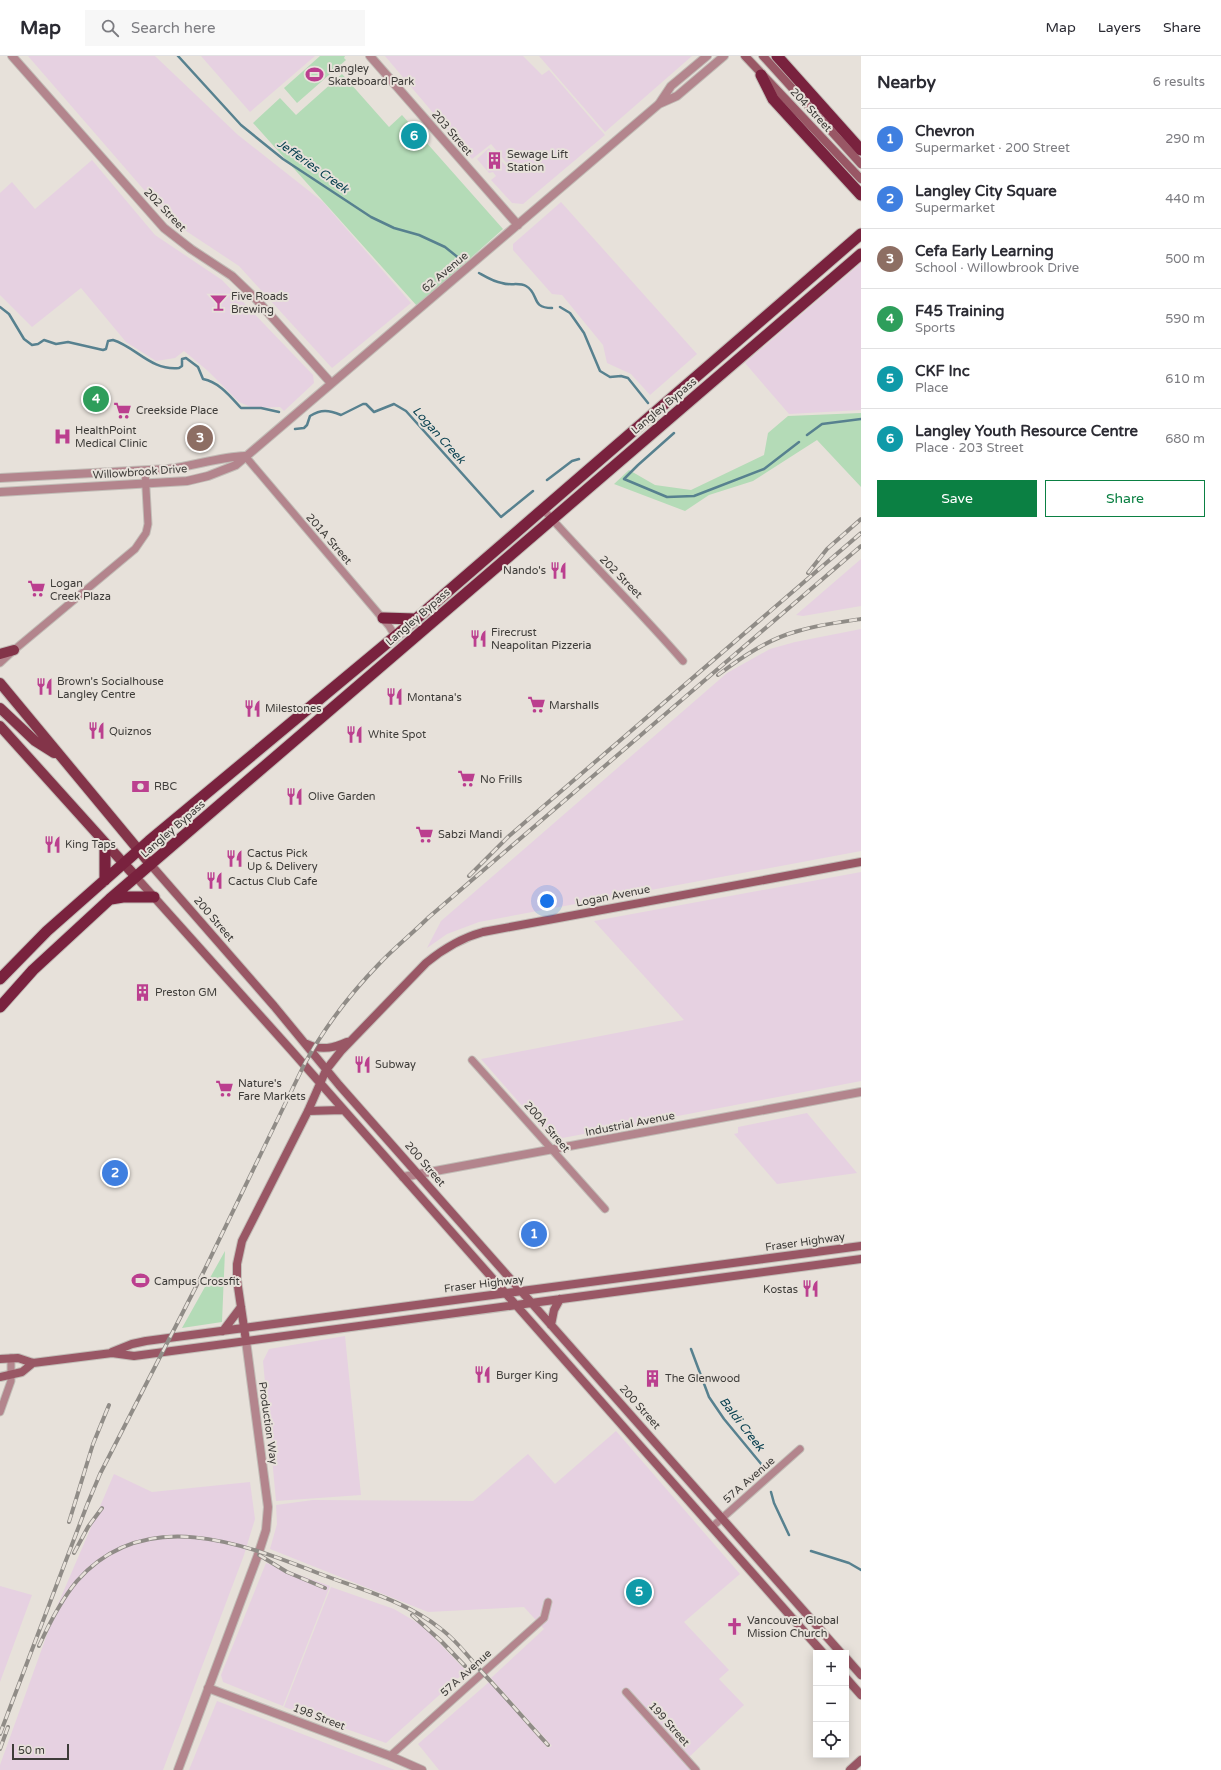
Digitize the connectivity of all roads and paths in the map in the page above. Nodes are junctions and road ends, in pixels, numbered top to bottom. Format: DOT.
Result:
graph roads {
  1 [pos="12,56"];
  2 [pos="370,56"];
  3 [pos="707,56"];
  4 [pos="724,56"];
  5 [pos="745,56"];
  6 [pos="763,56"];
  7 [pos="777,56"];
  8 [pos="761,75"];
  9 [pos="659,104"];
  10 [pos="861,150"];
  11 [pos="861,164"];
  12 [pos="861,180"];
  13 [pos="861,195"];
  14 [pos="518,225"];
  15 [pos="860,233"];
  16 [pos="861,254"];
  17 [pos="330,383"];
  18 [pos="245,456"];
  19 [pos="145,470"];
  20 [pos="0,478"];
  21 [pos="146,484"];
  22 [pos="0,492"];
  23 [pos="542,508"];
  24 [pos="552,519"];
  25 [pos="383,618"];
  26 [pos="416,619"];
  27 [pos="395,636"];
  28 [pos="14,650"];
  29 [pos="0,654"];
  30 [pos="396,654"];
  31 [pos="683,661"];
  32 [pos="0,663"];
  33 [pos="0,683"];
  34 [pos="0,708"];
  35 [pos="0,726"];
  36 [pos="63,759"];
  37 [pos="105,844"];
  38 [pos="139,850"];
  39 [pos="861,862"];
  40 [pos="124,864"];
  41 [pos="151,865"];
  42 [pos="136,877"];
  43 [pos="105,880"];
  44 [pos="154,897"];
  45 [pos="110,900"];
  46 [pos="0,979"];
  47 [pos="0,1008"];
  48 [pos="353,1038"];
  49 [pos="307,1044"];
  50 [pos="472,1060"];
  51 [pos="326,1070"];
  52 [pos="320,1083"];
  53 [pos="861,1092"];
  54 [pos="343,1110"];
  55 [pos="308,1111"];
  56 [pos="552,1150"];
  57 [pos="418,1174"];
  58 [pos="403,1177"];
  59 [pos="605,1209"];
  60 [pos="861,1246"];
  61 [pos="861,1259"];
  62 [pos="521,1291"];
  63 [pos="505,1293"];
  64 [pos="560,1299"];
  65 [pos="531,1302"];
  66 [pos="515,1305"];
  67 [pos="241,1307"];
  68 [pos="551,1325"];
  69 [pos="244,1328"];
  70 [pos="222,1331"];
  71 [pos="246,1341"];
  72 [pos="112,1353"];
  73 [pos="11,1358"];
  74 [pos="0,1359"];
  75 [pos="33,1363"];
  76 [pos="11,1375"];
  77 [pos="0,1377"];
  78 [pos="0,1412"];
  79 [pos="800,1449"];
  80 [pos="722,1518"];
  81 [pos="712,1527"];
  82 [pos="548,1602"];
  83 [pos="820,1650"];
  84 [pos="838,1650"];
  85 [pos="849,1661"];
  86 [pos="861,1675"];
  87 [pos="849,1681"];
  88 [pos="208,1688"];
  89 [pos="626,1692"];
  90 [pos="861,1695"];
  91 [pos="390,1756"];
  92 [pos="861,1760"];
  93 [pos="178,1770"];
  94 [pos="422,1770"];
  95 [pos="696,1770"];
  96 [pos="850,1770"];
  1 -- 17 [label="street, 202 Street"];
  2 -- 14 [label="street, 203 Street"];
  3 -- 9 [label="street, 62 Avenue"];
  4 -- 9 [label="street, 62 Avenue"];
  5 -- 8 [label="main road, 204 Street"];
  6 -- 11 [label="main road, 204 Street"];
  7 -- 10 [label="highway"];
  8 -- 12 [label="main road, 204 Street"];
  8 -- 13 [label="highway"];
  9 -- 14 [label="street, 62 Avenue"];
  14 -- 17 [label="street, 62 Avenue"];
  15 -- 23 [label="highway, Langley Bypass"];
  16 -- 24 [label="highway, Langley Bypass"];
  17 -- 18 [label="street, 62 Avenue"];
  18 -- 19 [label="street, Willowbrook Drive"];
  18 -- 21 [label="street, Willowbrook Drive"];
  18 -- 25 [label="street, 201A Street"];
  19 -- 20 [label="street, Willowbrook Drive"];
  19 -- 21 [label="street"];
  21 -- 22 [label="street, Willowbrook Drive"];
  21 -- 28 [label="street"];
  23 -- 24 [label="street, 202 Street"];
  23 -- 26 [label="highway, Langley Bypass"];
  24 -- 30 [label="highway, Langley Bypass"];
  24 -- 31 [label="street, 202 Street"];
  25 -- 26 [label="highway"];
  25 -- 27 [label="street, 201A Street"];
  26 -- 27 [label="highway, Langley Bypass"];
  27 -- 30 [label="highway"];
  27 -- 38 [label="highway, Langley Bypass"];
  28 -- 29 [label="main road"];
  28 -- 32 [label="street"];
  30 -- 41 [label="highway, Langley Bypass"];
  33 -- 36 [label="main road, 200 Street"];
  34 -- 36 [label="main road"];
  35 -- 37 [label="main road"];
  36 -- 38 [label="main road, 200 Street"];
  37 -- 40 [label="main road"];
  37 -- 43 [label="highway"];
  38 -- 40 [label="highway, Langley Bypass"];
  38 -- 41 [label="main road, 200 Street"];
  39 -- 48 [label="main road, Logan Avenue"];
  40 -- 42 [label="main road"];
  40 -- 43 [label="highway, Langley Bypass"];
  41 -- 42 [label="highway, Langley Bypass"];
  41 -- 49 [label="main road, 200 Street"];
  42 -- 44 [label="main road"];
  42 -- 45 [label="highway, Langley Bypass"];
  43 -- 46 [label="highway, Langley Bypass"];
  44 -- 45 [label="highway"];
  44 -- 52 [label="main road"];
  45 -- 47 [label="highway, Langley Bypass"];
  48 -- 49 [label="main road"];
  48 -- 51 [label="main road, Logan Avenue"];
  49 -- 51 [label="main road, 200 Street"];
  50 -- 56 [label="street, 200A Street"];
  51 -- 52 [label="main road, Logan Avenue"];
  51 -- 57 [label="main road, 200 Street"];
  52 -- 54 [label="main road"];
  52 -- 55 [label="main road, Production Way"];
  53 -- 56 [label="street, Industrial Avenue"];
  54 -- 55 [label="main road"];
  54 -- 58 [label="main road"];
  55 -- 67 [label="main road, Production Way"];
  56 -- 57 [label="street, Industrial Avenue"];
  56 -- 59 [label="street, 200A Street"];
  57 -- 58 [label="street, Industrial Avenue"];
  57 -- 62 [label="main road, 200 Street"];
  58 -- 63 [label="main road"];
  60 -- 62 [label="main road, Fraser Highway"];
  61 -- 64 [label="main road, Fraser Highway"];
  62 -- 63 [label="main road, Fraser Highway"];
  62 -- 65 [label="main road, 200 Street"];
  63 -- 66 [label="main road"];
  63 -- 69 [label="main road, Fraser Highway"];
  64 -- 65 [label="main road, Fraser Highway"];
  64 -- 68 [label="main road"];
  65 -- 66 [label="main road, Fraser Highway"];
  65 -- 68 [label="main road, 200 Street"];
  66 -- 71 [label="main road, Fraser Highway"];
  66 -- 81 [label="main road"];
  67 -- 69 [label="main road, Production Way"];
  67 -- 70 [label="main road"];
  68 -- 80 [label="main road, 200 Street"];
  69 -- 70 [label="main road, Fraser Highway"];
  69 -- 71 [label="main road, Production Way"];
  70 -- 72 [label="main road, Fraser Highway"];
  71 -- 72 [label="main road, Fraser Highway"];
  71 -- 88 [label="street, Production Way"];
  72 -- 75 [label="main road, Fraser Highway"];
  73 -- 74 [label="main road, Fraser Highway"];
  73 -- 75 [label="main road, Fraser Highway"];
  73 -- 76 [label="street"];
  75 -- 76 [label="main road, Fraser Highway"];
  76 -- 77 [label="main road, Fraser Highway"];
  76 -- 78 [label="street"];
  79 -- 80 [label="street, 57A Avenue"];
  80 -- 81 [label="street, 57A Avenue"];
  80 -- 84 [label="main road, 200 Street"];
  81 -- 83 [label="main road"];
  82 -- 91 [label="street, 57A Avenue"];
  85 -- 86 [label="main road"];
  87 -- 90 [label="main road"];
  88 -- 91 [label="street, 198 Street"];
  88 -- 93 [label="street, Production Way"];
  89 -- 95 [label="street, 199 Street"];
  91 -- 94 [label="street, 198 Street"];
  92 -- 96 [label="main road"];
}
